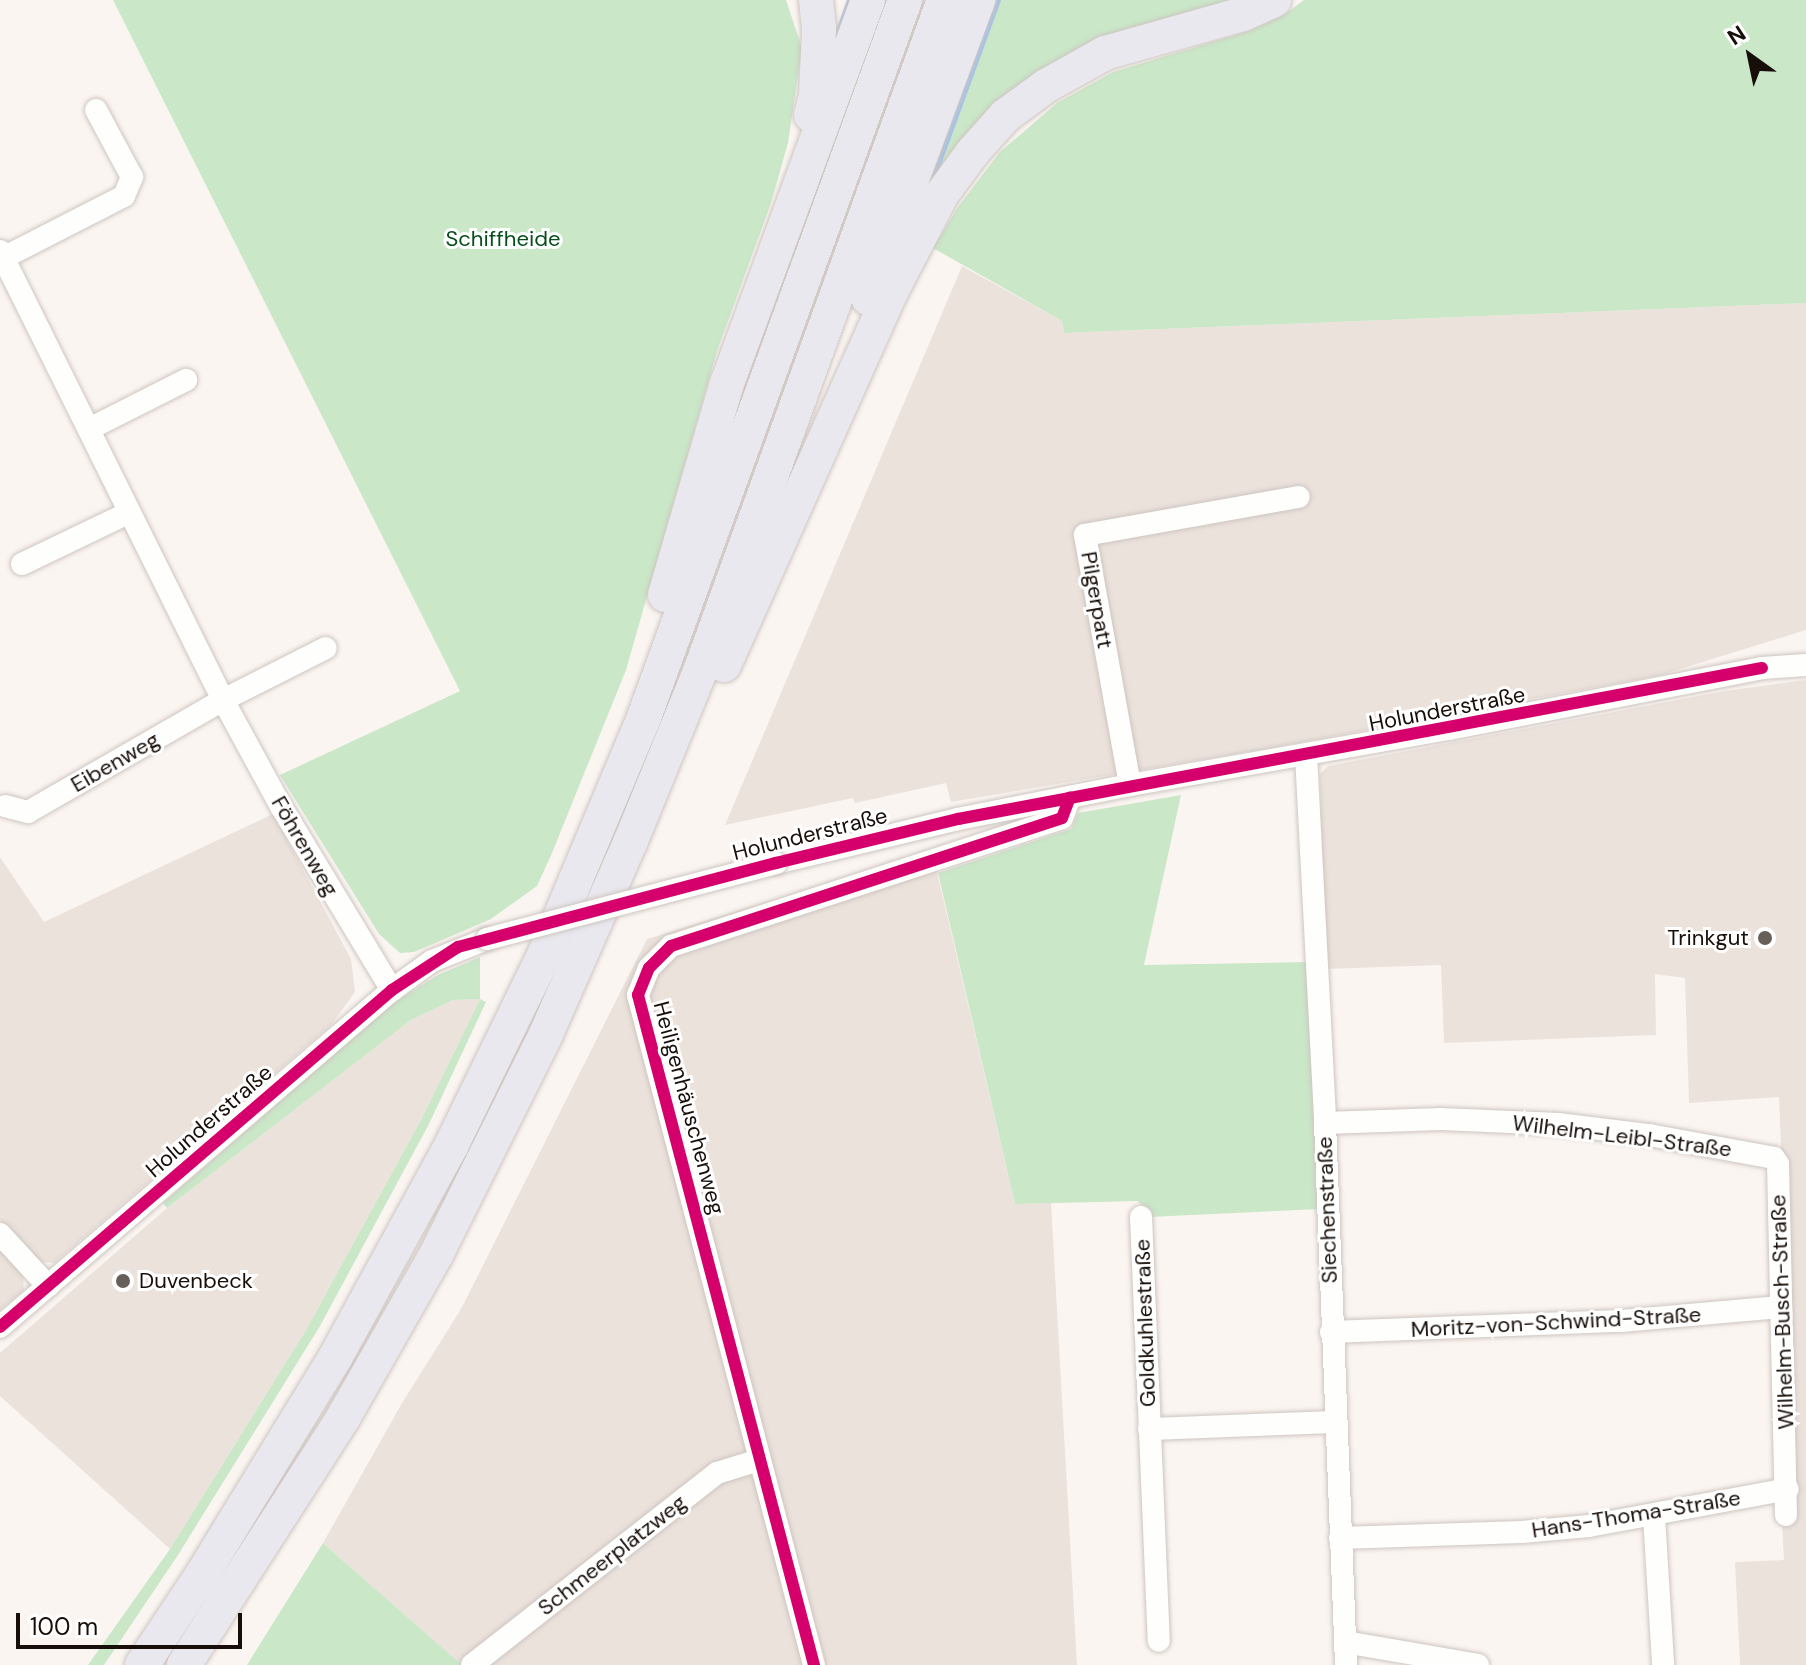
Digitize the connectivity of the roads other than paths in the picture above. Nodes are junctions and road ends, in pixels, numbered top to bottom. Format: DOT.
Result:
graph roads {
  1 [pos="816,0"];
  2 [pos="868,0"];
  3 [pos="905,0"];
  4 [pos="944,0"];
  5 [pos="978,0"];
  6 [pos="1274,0"];
  7 [pos="96,110"];
  8 [pos="783,231"];
  9 [pos="2,255"];
  10 [pos="186,380"];
  11 [pos="89,429"];
  12 [pos="803,491"];
  13 [pos="1299,497"];
  14 [pos="128,513"];
  15 [pos="22,564"];
  16 [pos="326,648"];
  17 [pos="1806,651"];
  18 [pos="1806,665"];
  19 [pos="1762,668"];
  20 [pos="223,700"];
  21 [pos="1306,755"];
  22 [pos="615,785"];
  23 [pos="1130,785"];
  24 [pos="1070,797"];
  25 [pos="5,806"];
  26 [pos="630,843"];
  27 [pos="392,990"];
  28 [pos="1325,1123"];
  29 [pos="1774,1158"];
  30 [pos="1141,1217"];
  31 [pos="0,1234"];
  32 [pos="48,1286"];
  33 [pos="1780,1307"];
  34 [pos="0,1327"];
  35 [pos="1331,1332"];
  36 [pos="1335,1422"];
  37 [pos="1149,1429"];
  38 [pos="759,1460"];
  39 [pos="1788,1489"];
  40 [pos="1786,1515"];
  41 [pos="1654,1516"];
  42 [pos="1340,1538"];
  43 [pos="1159,1641"];
  44 [pos="1345,1642"];
  45 [pos="142,1665"];
  46 [pos="184,1665"];
  47 [pos="472,1665"];
  48 [pos="814,1665"];
  49 [pos="1346,1665"];
  50 [pos="1478,1665"];
  51 [pos="1663,1665"];
  1 -- 8 [label="highway"];
  2 -- 8 [label="highway"];
  3 -- 22 [label="highway"];
  4 -- 26 [label="highway"];
  5 -- 12 [label="highway"];
  6 -- 12 [label="highway"];
  7 -- 9 [label="street"];
  8 -- 22 [label="highway"];
  9 -- 11 [label="street, Föhrenweg"];
  10 -- 11 [label="street"];
  11 -- 14 [label="street, Föhrenweg"];
  12 -- 26 [label="highway"];
  13 -- 23 [label="street, Pilgerpatt"];
  14 -- 15 [label="street"];
  14 -- 20 [label="street, Föhrenweg"];
  16 -- 20 [label="street"];
  17 -- 19 [label="street, Holunderstraße"];
  18 -- 19 [label="street, Holunderstraße"];
  19 -- 21 [label="street, Holunderstraße"];
  20 -- 25 [label="street, Eibenweg"];
  20 -- 27 [label="street, Föhrenweg"];
  21 -- 23 [label="street, Holunderstraße"];
  21 -- 28 [label="street, Siechenstraße"];
  22 -- 45 [label="highway"];
  23 -- 24 [label="street, Holunderstraße"];
  24 -- 27 [label="street, Holunderstraße, bridge"];
  24 -- 38 [label="street, Heiligenhäuschenweg"];
  26 -- 46 [label="highway"];
  27 -- 32 [label="street, Holunderstraße"];
  28 -- 29 [label="street, Wilhelm-Leibl-Straße"];
  28 -- 35 [label="street, Siechenstraße"];
  29 -- 33 [label="street, Wilhelm-Busch-Straße"];
  30 -- 37 [label="street, Goldkuhlestraße"];
  31 -- 32 [label="street"];
  32 -- 34 [label="street, Holunderstraße"];
  33 -- 35 [label="street, Moritz-von-Schwind-Straße"];
  33 -- 39 [label="street, Wilhelm-Busch-Straße"];
  35 -- 36 [label="street, Siechenstraße"];
  36 -- 37 [label="street, Goldkuhlestraße"];
  36 -- 42 [label="street, Siechenstraße"];
  37 -- 43 [label="street, Goldkuhlestraße"];
  38 -- 47 [label="street, Schmeerplatzweg"];
  38 -- 48 [label="street, Heiligenhäuschenweg"];
  39 -- 40 [label="street, Wilhelm-Busch-Straße"];
  39 -- 41 [label="street, Hans-Thoma-Straße"];
  41 -- 42 [label="street, Hans-Thoma-Straße"];
  41 -- 51 [label="street"];
  42 -- 44 [label="street, Siechenstraße"];
  44 -- 49 [label="street, Siechenstraße"];
  44 -- 50 [label="street"];
}
